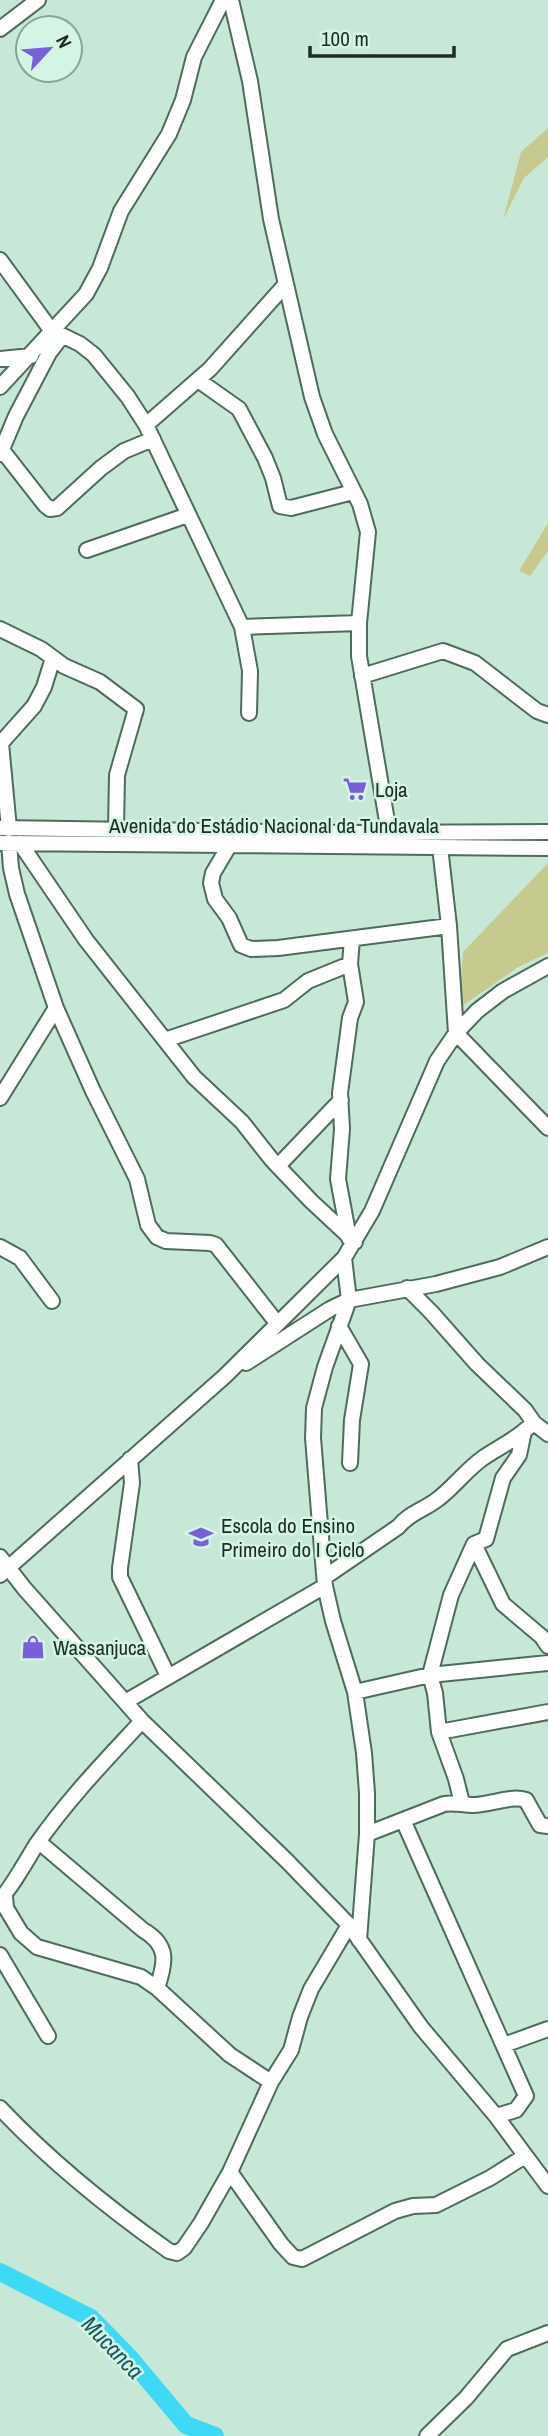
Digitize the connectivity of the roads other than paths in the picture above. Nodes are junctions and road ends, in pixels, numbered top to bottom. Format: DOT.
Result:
graph roads {
  1 [pos="38,0"];
  2 [pos="223,0"];
  3 [pos="230,0"];
  4 [pos="0,29"];
  5 [pos="0,260"];
  6 [pos="286,284"];
  7 [pos="57,333"];
  8 [pos="49,353"];
  9 [pos="26,357"];
  10 [pos="0,359"];
  11 [pos="198,380"];
  12 [pos="0,387"];
  13 [pos="146,425"];
  14 [pos="153,439"];
  15 [pos="1,452"];
  16 [pos="353,492"];
  17 [pos="188,515"];
  18 [pos="87,550"];
  19 [pos="359,623"];
  20 [pos="242,627"];
  21 [pos="0,629"];
  22 [pos="53,658"];
  23 [pos="362,676"];
  24 [pos="249,713"];
  25 [pos="548,715"];
  26 [pos="116,830"];
  27 [pos="389,832"];
  28 [pos="548,832"];
  29 [pos="8,837"];
  30 [pos="229,846"];
  31 [pos="440,847"];
  32 [pos="548,848"];
  33 [pos="449,926"];
  34 [pos="352,939"];
  35 [pos="350,964"];
  36 [pos="548,966"];
  37 [pos="56,1008"];
  38 [pos="457,1033"];
  39 [pos="165,1040"];
  40 [pos="0,1098"];
  41 [pos="341,1100"];
  42 [pos="548,1128"];
  43 [pos="278,1166"];
  44 [pos="352,1240"];
  45 [pos="0,1247"];
  46 [pos="548,1247"];
  47 [pos="344,1258"];
  48 [pos="407,1288"];
  49 [pos="349,1300"];
  50 [pos="52,1301"];
  51 [pos="277,1323"];
  52 [pos="339,1326"];
  53 [pos="225,1376"];
  54 [pos="529,1427"];
  55 [pos="548,1434"];
  56 [pos="130,1459"];
  57 [pos="350,1463"];
  58 [pos="474,1544"];
  59 [pos="3,1567"];
  60 [pos="325,1581"];
  61 [pos="548,1646"];
  62 [pos="548,1663"];
  63 [pos="430,1675"];
  64 [pos="168,1676"];
  65 [pos="355,1692"];
  66 [pos="125,1702"];
  67 [pos="548,1712"];
  68 [pos="142,1721"];
  69 [pos="439,1732"];
  70 [pos="462,1804"];
  71 [pos="403,1820"];
  72 [pos="548,1826"];
  73 [pos="367,1835"];
  74 [pos="38,1842"];
  75 [pos="3,1897"];
  76 [pos="349,1925"];
  77 [pos="359,1940"];
  78 [pos="0,1955"];
  79 [pos="157,1988"];
  80 [pos="548,2029"];
  81 [pos="48,2036"];
  82 [pos="504,2046"];
  83 [pos="271,2082"];
  84 [pos="0,2108"];
  85 [pos="496,2116"];
  86 [pos="525,2156"];
  87 [pos="230,2172"];
  88 [pos="548,2186"];
  89 [pos="548,2333"];
  90 [pos="427,2436"];
  1 -- 4 [label="street"];
  2 -- 7 [label="street"];
  3 -- 6 [label="street"];
  5 -- 7 [label="street"];
  6 -- 11 [label="street"];
  6 -- 16 [label="street"];
  7 -- 8 [label="street"];
  7 -- 9 [label="street"];
  7 -- 13 [label="street"];
  8 -- 9 [label="street"];
  8 -- 15 [label="street"];
  9 -- 10 [label="street"];
  9 -- 12 [label="street"];
  11 -- 13 [label="street"];
  11 -- 16 [label="street"];
  13 -- 14 [label="street"];
  14 -- 15 [label="street"];
  14 -- 17 [label="street"];
  16 -- 19 [label="street"];
  17 -- 18 [label="street"];
  17 -- 20 [label="street"];
  19 -- 20 [label="street"];
  19 -- 23 [label="street"];
  20 -- 24 [label="street"];
  21 -- 22 [label="street"];
  22 -- 26 [label="street"];
  22 -- 29 [label="street"];
  23 -- 25 [label="street"];
  23 -- 27 [label="street"];
  26 -- 27 [label="street, Avenida do Estádio Nacional da Tundavala"];
  26 -- 29 [label="street, Avenida do Estádio Nacional da Tundavala"];
  27 -- 28 [label="street, Avenida do Estádio Nacional da Tundavala"];
  29 -- 30 [label="street, Avenida do Estádio Nacional da Tundavala"];
  29 -- 37 [label="street"];
  29 -- 39 [label="street"];
  30 -- 31 [label="street, Avenida do Estádio Nacional da Tundavala"];
  30 -- 34 [label="street"];
  31 -- 32 [label="street, Avenida do Estádio Nacional da Tundavala"];
  31 -- 33 [label="street"];
  33 -- 34 [label="street"];
  33 -- 38 [label="street"];
  34 -- 35 [label="street"];
  35 -- 39 [label="street"];
  35 -- 41 [label="street"];
  36 -- 38 [label="street"];
  37 -- 40 [label="street"];
  37 -- 51 [label="street"];
  38 -- 42 [label="street"];
  38 -- 44 [label="street"];
  39 -- 43 [label="street"];
  41 -- 43 [label="street"];
  41 -- 44 [label="street"];
  43 -- 44 [label="street"];
  44 -- 47 [label="street"];
  45 -- 50 [label="street"];
  46 -- 48 [label="street"];
  47 -- 49 [label="street"];
  47 -- 51 [label="street"];
  48 -- 49 [label="street"];
  48 -- 54 [label="street"];
  49 -- 52 [label="street"];
  49 -- 53 [label="street"];
  51 -- 53 [label="street"];
  52 -- 57 [label="street"];
  52 -- 60 [label="street"];
  53 -- 56 [label="street"];
  54 -- 55 [label="street"];
  54 -- 58 [label="street"];
  54 -- 60 [label="street"];
  56 -- 59 [label="street"];
  56 -- 64 [label="street"];
  58 -- 61 [label="street"];
  58 -- 63 [label="street"];
  59 -- 66 [label="street"];
  60 -- 64 [label="street"];
  60 -- 65 [label="street"];
  62 -- 63 [label="street"];
  63 -- 65 [label="street"];
  63 -- 69 [label="street"];
  64 -- 66 [label="street"];
  65 -- 73 [label="street"];
  66 -- 68 [label="street"];
  67 -- 69 [label="street"];
  68 -- 74 [label="street"];
  68 -- 76 [label="street"];
  69 -- 70 [label="street"];
  70 -- 71 [label="street"];
  70 -- 72 [label="street"];
  71 -- 73 [label="street"];
  71 -- 82 [label="street"];
  73 -- 77 [label="street"];
  74 -- 75 [label="street"];
  74 -- 79 [label="street"];
  75 -- 79 [label="street"];
  76 -- 77 [label="street"];
  76 -- 83 [label="street"];
  77 -- 85 [label="street"];
  78 -- 81 [label="street"];
  79 -- 83 [label="street"];
  80 -- 82 [label="street"];
  82 -- 85 [label="street"];
  83 -- 87 [label="street"];
  84 -- 87 [label="street"];
  85 -- 86 [label="street"];
  86 -- 87 [label="street"];
  86 -- 88 [label="street"];
  89 -- 90 [label="street"];
}
